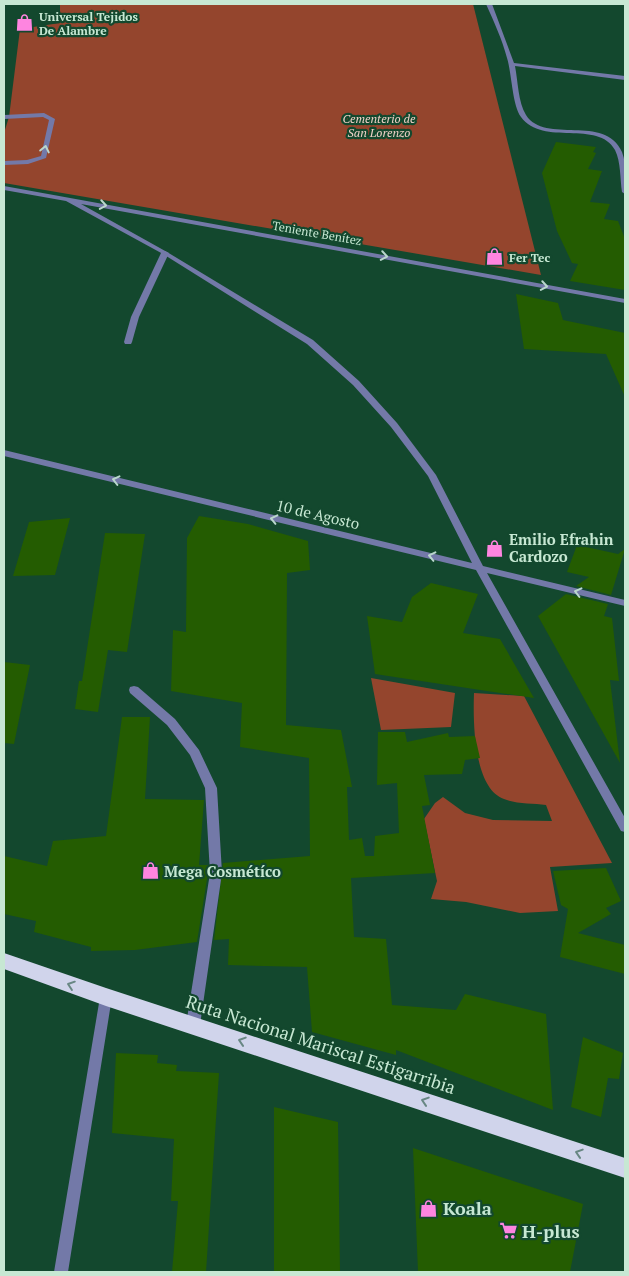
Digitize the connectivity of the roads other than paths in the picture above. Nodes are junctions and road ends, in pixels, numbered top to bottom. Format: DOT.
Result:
graph roads {
  1 [pos="489,4"];
  2 [pos="512,64"];
  3 [pos="625,78"];
  4 [pos="4,117"];
  5 [pos="4,163"];
  6 [pos="4,188"];
  7 [pos="625,192"];
  8 [pos="67,199"];
  9 [pos="165,253"];
  10 [pos="625,300"];
  11 [pos="128,342"];
  12 [pos="4,453"];
  13 [pos="479,567"];
  14 [pos="625,603"];
  15 [pos="134,690"];
  16 [pos="625,828"];
  17 [pos="4,961"];
  18 [pos="106,997"];
  19 [pos="193,1024"];
  20 [pos="625,1168"];
  21 [pos="61,1272"];
  1 -- 2 [label="street"];
  2 -- 3 [label="street"];
  2 -- 7 [label="street"];
  5 -- 4 [label="street, one-way"];
  6 -- 8 [label="street, Teniente Benítez"];
  8 -- 9 [label="street"];
  8 -- 10 [label="street, Teniente Benítez, one-way"];
  9 -- 11 [label="street"];
  9 -- 13 [label="street"];
  13 -- 12 [label="street, 10 de Agosto, one-way"];
  14 -- 13 [label="street, 10 de Agosto, one-way"];
  13 -- 16 [label="street"];
  15 -- 19 [label="street"];
  18 -- 17 [label="highway, Ruta Nacional Mariscal Estigarribia, one-way"];
  18 -- 19 [label="highway, Ruta Nacional Mariscal Estigarribia"];
  18 -- 21 [label="street"];
  20 -- 19 [label="highway, Ruta Nacional Mariscal Estigarribia, one-way"];
}
